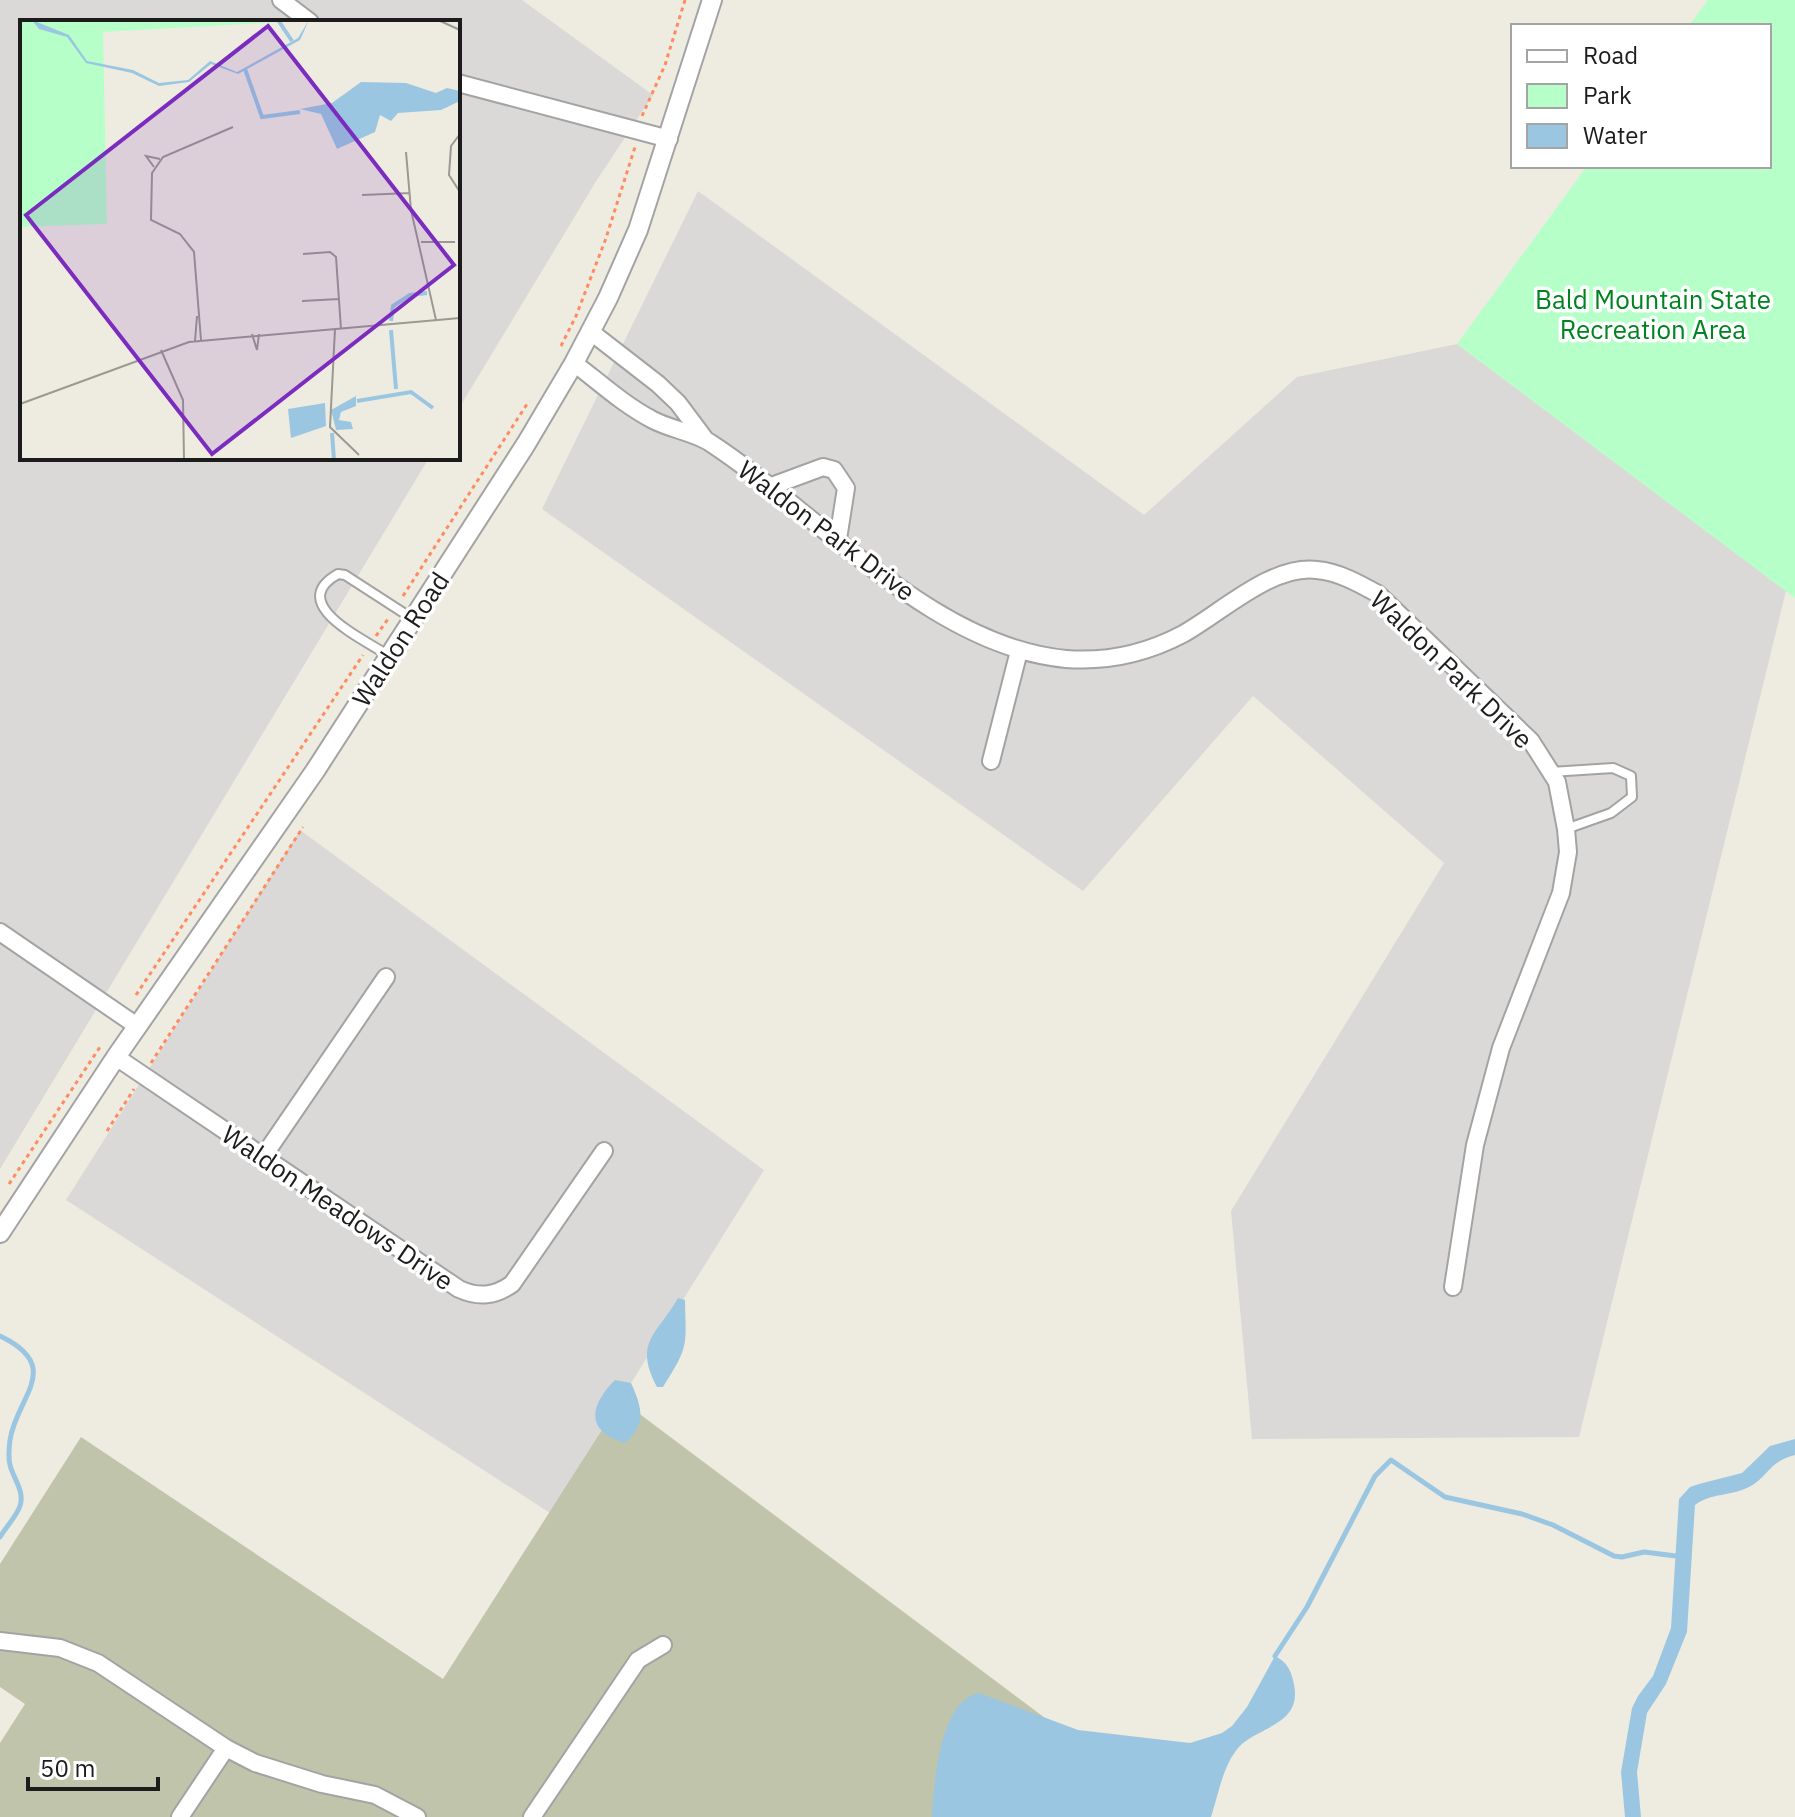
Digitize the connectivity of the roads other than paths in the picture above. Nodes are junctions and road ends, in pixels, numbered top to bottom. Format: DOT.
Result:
graph roads {
  1 [pos="281,0"];
  2 [pos="712,0"];
  3 [pos="307,20"];
  4 [pos="460,84"];
  5 [pos="669,139"];
  6 [pos="591,332"];
  7 [pos="574,363"];
  8 [pos="706,440"];
  9 [pos="769,487"];
  10 [pos="838,539"];
  11 [pos="414,619"];
  12 [pos="1019,651"];
  13 [pos="390,657"];
  14 [pos="991,761"];
  15 [pos="1551,772"];
  16 [pos="1566,829"];
  17 [pos="0,932"];
  18 [pos="386,977"];
  19 [pos="130,1020"];
  20 [pos="116,1057"];
  21 [pos="604,1151"];
  22 [pos="263,1157"];
  23 [pos="0,1233"];
  24 [pos="1453,1287"];
  25 [pos="0,1641"];
  26 [pos="663,1645"];
  27 [pos="226,1748"];
  28 [pos="180,1817"];
  29 [pos="417,1817"];
  30 [pos="532,1817"];
  1 -- 3 [label="street"];
  2 -- 5 [label="street, Waldon Road"];
  4 -- 5 [label="street"];
  5 -- 6 [label="street, Waldon Road"];
  6 -- 7 [label="street, Waldon Road"];
  6 -- 8 [label="street, Waldon Park Drive"];
  7 -- 8 [label="street, Waldon Park Drive"];
  7 -- 11 [label="street, Waldon Road"];
  8 -- 9 [label="street, Waldon Park Drive"];
  9 -- 10 [label="street, Waldon Park Drive"];
  9 -- 10 [label="street"];
  10 -- 12 [label="street, Waldon Park Drive"];
  11 -- 13 [label="street, Waldon Road"];
  11 -- 13 [label="lane"];
  12 -- 14 [label="street"];
  12 -- 15 [label="street, Waldon Park Drive"];
  13 -- 19 [label="street, Waldon Road"];
  15 -- 16 [label="street, Waldon Park Drive"];
  15 -- 16 [label="lane"];
  16 -- 24 [label="street, Waldon Park Drive"];
  17 -- 19 [label="street"];
  18 -- 22 [label="street"];
  19 -- 20 [label="street, Waldon Road"];
  20 -- 22 [label="street, Waldon Meadows Drive"];
  20 -- 23 [label="street, Waldon Road"];
  21 -- 22 [label="street, Waldon Meadows Drive"];
  25 -- 27 [label="street"];
  26 -- 30 [label="street"];
  27 -- 28 [label="street"];
  27 -- 29 [label="street"];
}
